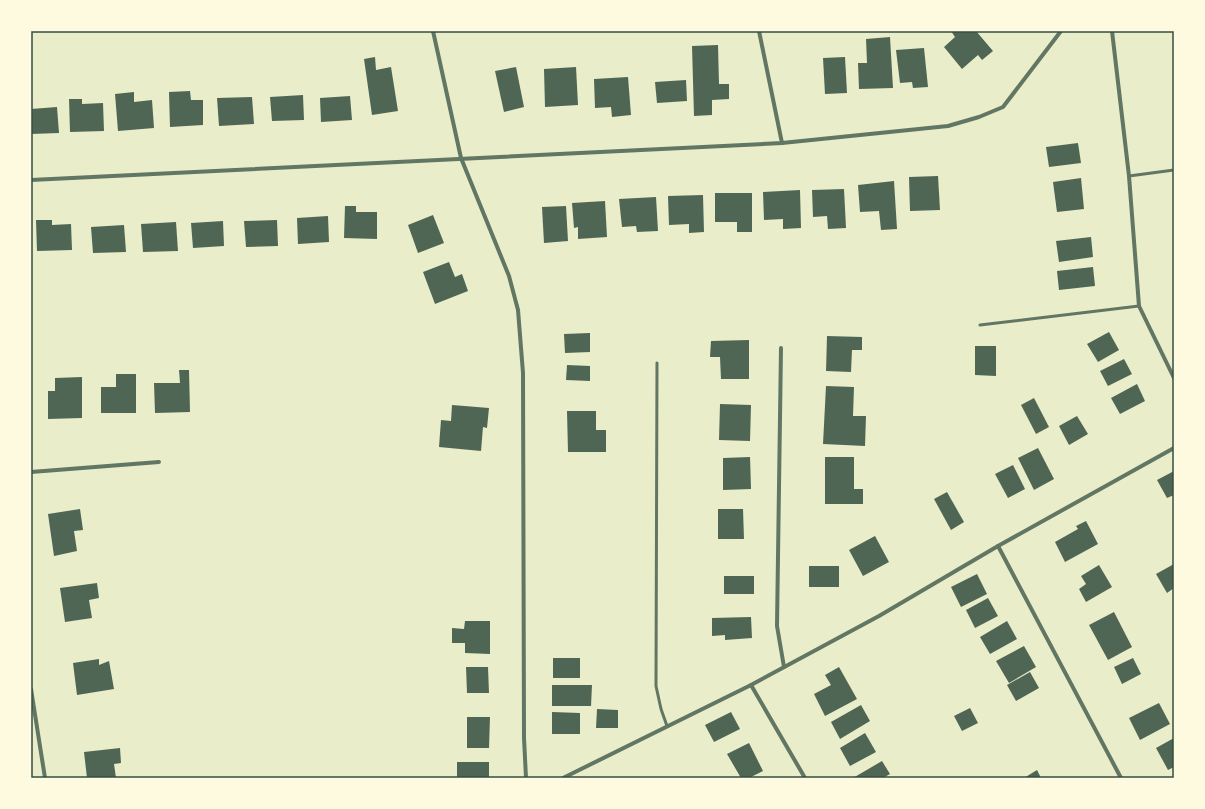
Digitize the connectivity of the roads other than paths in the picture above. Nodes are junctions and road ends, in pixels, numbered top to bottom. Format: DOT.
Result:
graph roads {
  1 [pos="433,31"];
  2 [pos="759,31"];
  3 [pos="1061,31"];
  4 [pos="1112,31"];
  5 [pos="782,143"];
  6 [pos="461,158"];
  7 [pos="1174,170"];
  8 [pos="1129,176"];
  9 [pos="31,180"];
  10 [pos="1139,306"];
  11 [pos="980,325"];
  12 [pos="781,348"];
  13 [pos="657,363"];
  14 [pos="1174,378"];
  15 [pos="1174,448"];
  16 [pos="158,462"];
  17 [pos="31,472"];
  18 [pos="998,546"];
  19 [pos="784,667"];
  20 [pos="751,685"];
  21 [pos="31,689"];
  22 [pos="667,726"];
  23 [pos="45,778"];
  24 [pos="526,778"];
  25 [pos="563,778"];
  26 [pos="804,778"];
  27 [pos="1120,778"];
  1 -- 6 [label="street"];
  2 -- 5 [label="street"];
  3 -- 5 [label="street"];
  4 -- 8 [label="street"];
  5 -- 6 [label="street"];
  6 -- 9 [label="street"];
  6 -- 24 [label="street"];
  7 -- 8 [label="lane"];
  8 -- 10 [label="street"];
  10 -- 11 [label="lane"];
  10 -- 14 [label="street"];
  12 -- 19 [label="street"];
  13 -- 22 [label="lane"];
  15 -- 18 [label="street"];
  16 -- 17 [label="street"];
  18 -- 19 [label="street"];
  18 -- 27 [label="street"];
  19 -- 20 [label="street"];
  20 -- 22 [label="street"];
  20 -- 26 [label="street"];
  21 -- 23 [label="street"];
  22 -- 25 [label="street"];
}
